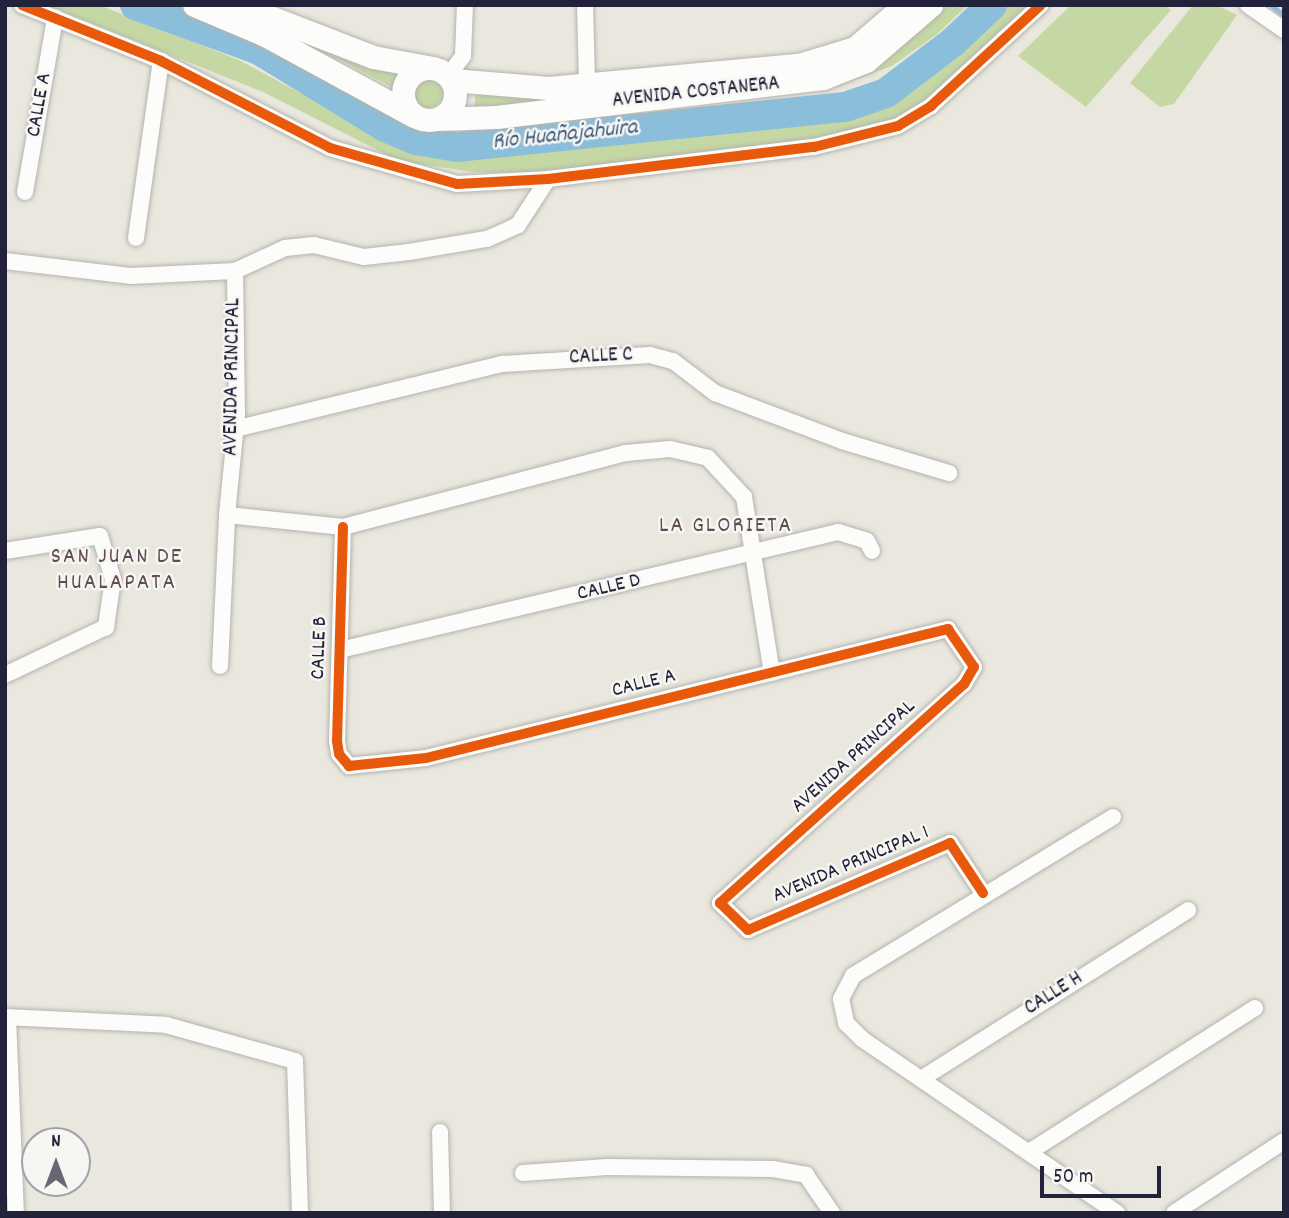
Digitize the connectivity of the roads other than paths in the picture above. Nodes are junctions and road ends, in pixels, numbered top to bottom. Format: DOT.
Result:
graph roads {
  1 [pos="22,5"];
  2 [pos="194,5"];
  3 [pos="239,5"];
  4 [pos="465,5"];
  5 [pos="585,5"];
  6 [pos="905,5"];
  7 [pos="931,5"];
  8 [pos="1041,5"];
  9 [pos="1248,5"];
  10 [pos="55,18"];
  11 [pos="1284,30"];
  12 [pos="161,61"];
  13 [pos="444,75"];
  14 [pos="587,84"];
  15 [pos="414,116"];
  16 [pos="437,119"];
  17 [pos="548,179"];
  18 [pos="25,192"];
  19 [pos="136,238"];
  20 [pos="5,261"];
  21 [pos="235,271"];
  22 [pos="235,429"];
  23 [pos="949,473"];
  24 [pos="227,515"];
  25 [pos="343,527"];
  26 [pos="5,551"];
  27 [pos="872,551"];
  28 [pos="751,555"];
  29 [pos="948,629"];
  30 [pos="340,650"];
  31 [pos="220,666"];
  32 [pos="772,673"];
  33 [pos="5,676"];
  34 [pos="349,766"];
  35 [pos="1113,817"];
  36 [pos="983,893"];
  37 [pos="720,903"];
  38 [pos="1188,910"];
  39 [pos="1255,1008"];
  40 [pos="6,1017"];
  41 [pos="921,1079"];
  42 [pos="440,1132"];
  43 [pos="1284,1141"];
  44 [pos="1028,1152"];
  45 [pos="523,1174"];
  46 [pos="16,1213"];
  47 [pos="300,1213"];
  48 [pos="442,1213"];
  49 [pos="832,1213"];
  50 [pos="1117,1213"];
  51 [pos="1174,1213"];
  1 -- 10 [label="street"];
  2 -- 15 [label="main road"];
  3 -- 13 [label="main road, AVENIDA COSTANERA"];
  4 -- 13 [label="street"];
  5 -- 14 [label="street"];
  6 -- 14 [label="main road, AVENIDA COSTANERA"];
  7 -- 16 [label="main road, AVENIDA COSTANERA"];
  8 -- 17 [label="street"];
  9 -- 11 [label="street"];
  10 -- 12 [label="street"];
  10 -- 18 [label="street, CALLE A"];
  12 -- 17 [label="street"];
  12 -- 19 [label="street"];
  13 -- 14 [label="main road, AVENIDA COSTANERA"];
  13 -- 15 [label="main road"];
  13 -- 16 [label="main road"];
  15 -- 16 [label="main road"];
  17 -- 21 [label="street"];
  20 -- 21 [label="street"];
  21 -- 22 [label="street, AVENIDA PRINCIPAL"];
  22 -- 23 [label="street, CALLE C"];
  22 -- 24 [label="street, AVENIDA PRINCIPAL"];
  24 -- 25 [label="street"];
  24 -- 31 [label="street"];
  25 -- 28 [label="street"];
  25 -- 30 [label="street, CALLE B"];
  26 -- 33 [label="street"];
  27 -- 28 [label="street, CALLE D"];
  28 -- 30 [label="street, CALLE D"];
  28 -- 32 [label="street"];
  29 -- 32 [label="street, CALLE A"];
  29 -- 37 [label="street, AVENIDA PRINCIPAL"];
  30 -- 34 [label="street, CALLE B"];
  32 -- 34 [label="street, CALLE A"];
  35 -- 36 [label="street"];
  36 -- 37 [label="street, AVENIDA PRINCIPAL 1"];
  36 -- 41 [label="street"];
  38 -- 41 [label="street, CALLE H"];
  39 -- 44 [label="street"];
  40 -- 46 [label="street"];
  40 -- 47 [label="street"];
  41 -- 44 [label="street"];
  42 -- 48 [label="street"];
  43 -- 51 [label="street"];
  44 -- 50 [label="street"];
  45 -- 49 [label="street"];
}
